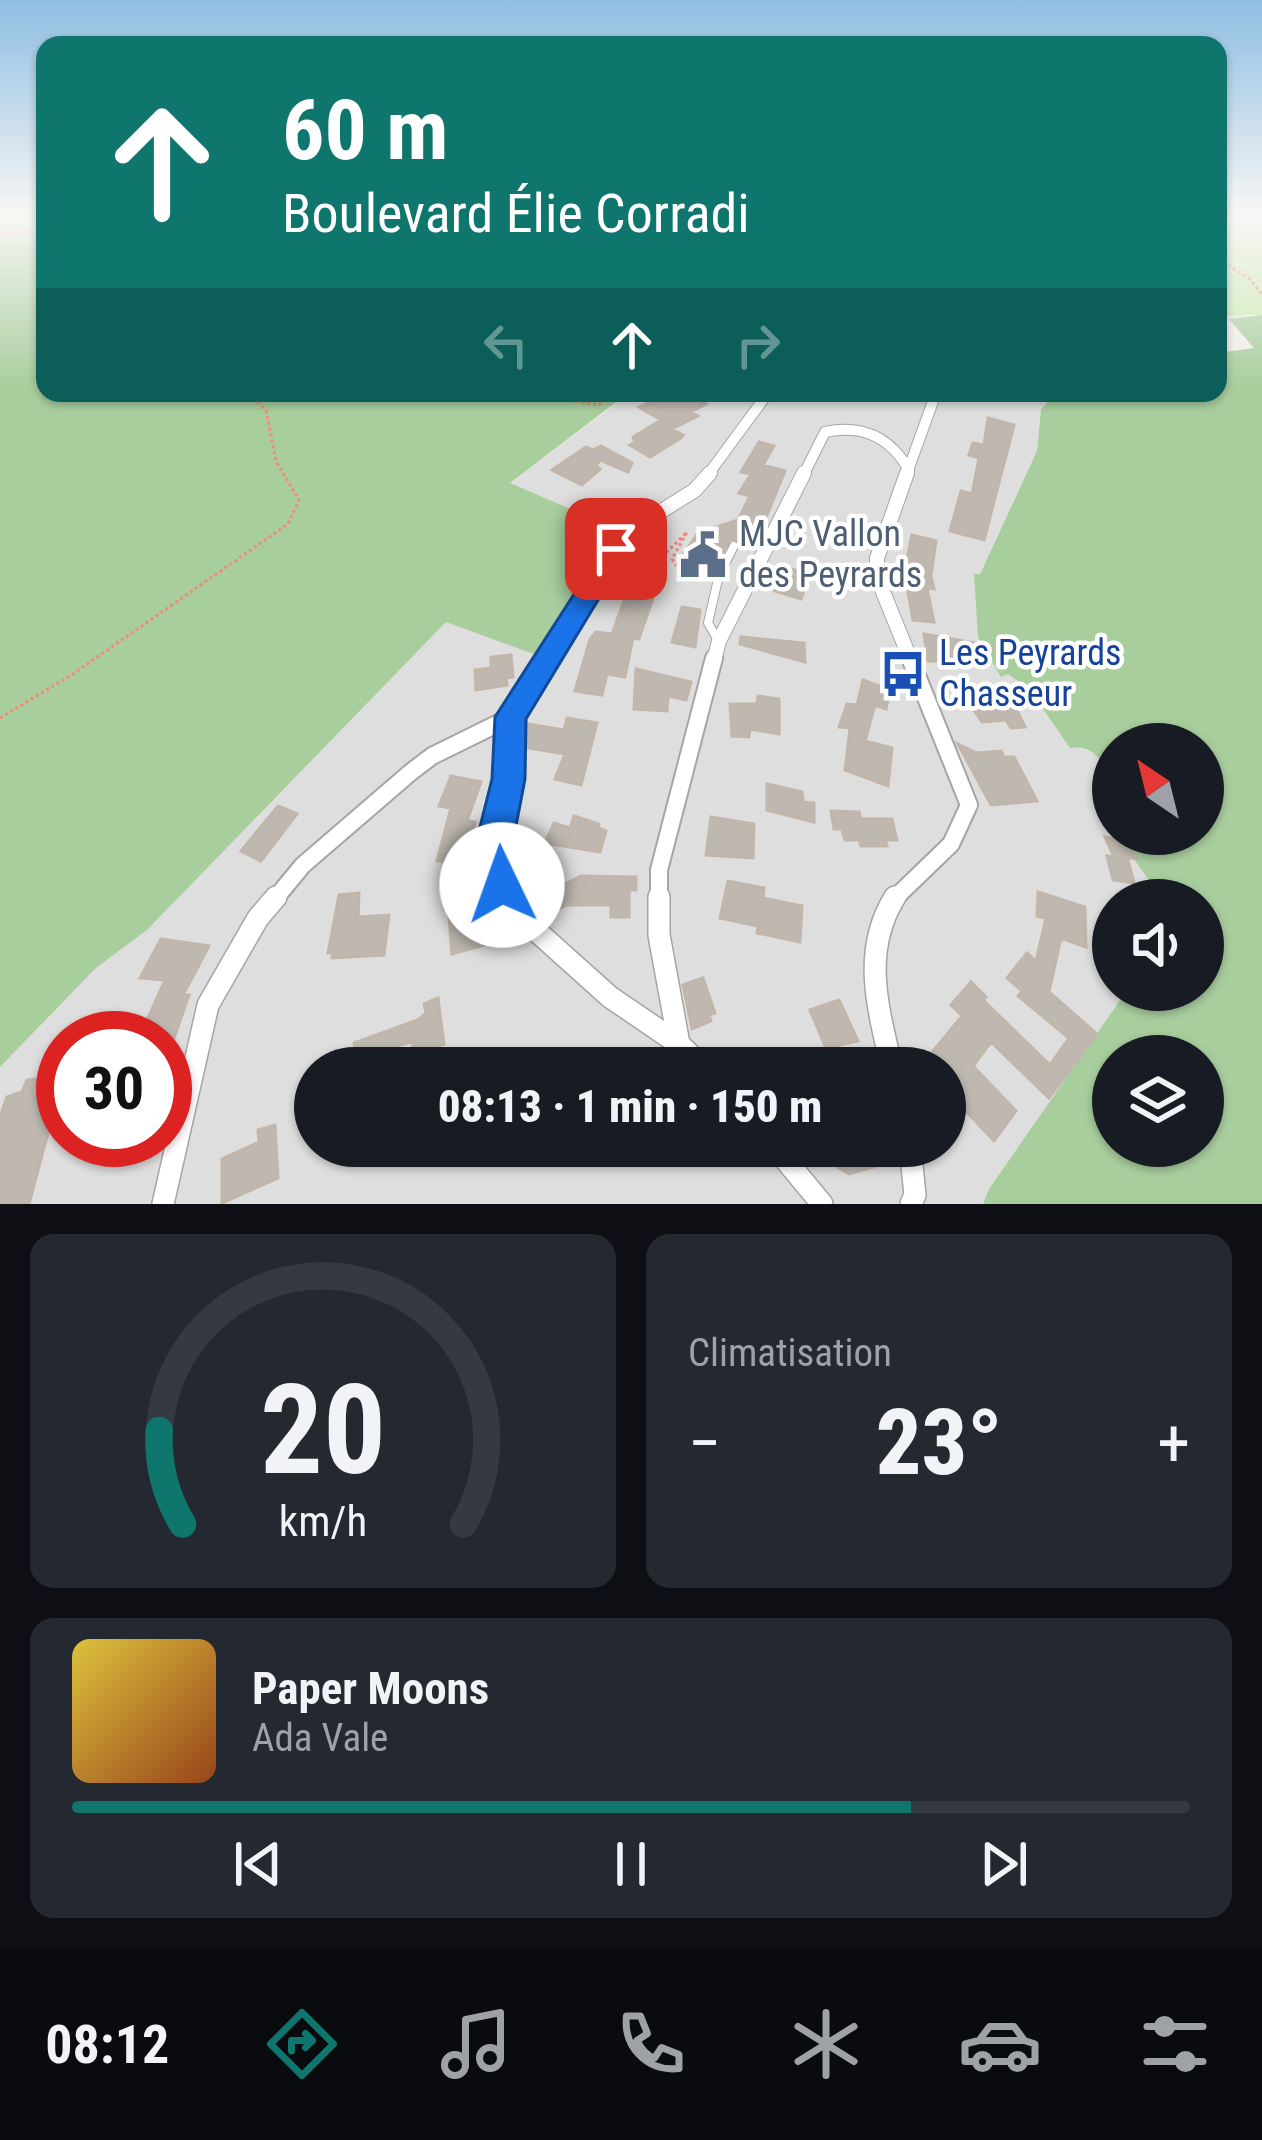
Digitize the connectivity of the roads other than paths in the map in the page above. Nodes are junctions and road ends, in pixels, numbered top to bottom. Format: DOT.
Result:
graph roads {
  1 [pos="760,402"];
  2 [pos="932,402"];
  3 [pos="909,470"];
  4 [pos="734,546"];
  5 [pos="719,641"];
  6 [pos="511,717"];
  7 [pos="679,1044"];
  8 [pos="682,1047"];
  9 [pos="887,1047"];
  10 [pos="791,1167"];
  11 [pos="912,1167"];
  12 [pos="163,1204"];
  13 [pos="822,1204"];
  14 [pos="910,1204"];
  1 -- 6 [label="street"];
  2 -- 3 [label="street"];
  3 -- 5 [label="street"];
  3 -- 9 [label="street"];
  4 -- 5 [label="lane"];
  5 -- 7 [label="street"];
  6 -- 7 [label="street"];
  6 -- 12 [label="street"];
  7 -- 8 [label="street"];
  10 -- 13 [label="street"];
  11 -- 14 [label="street"];
}
